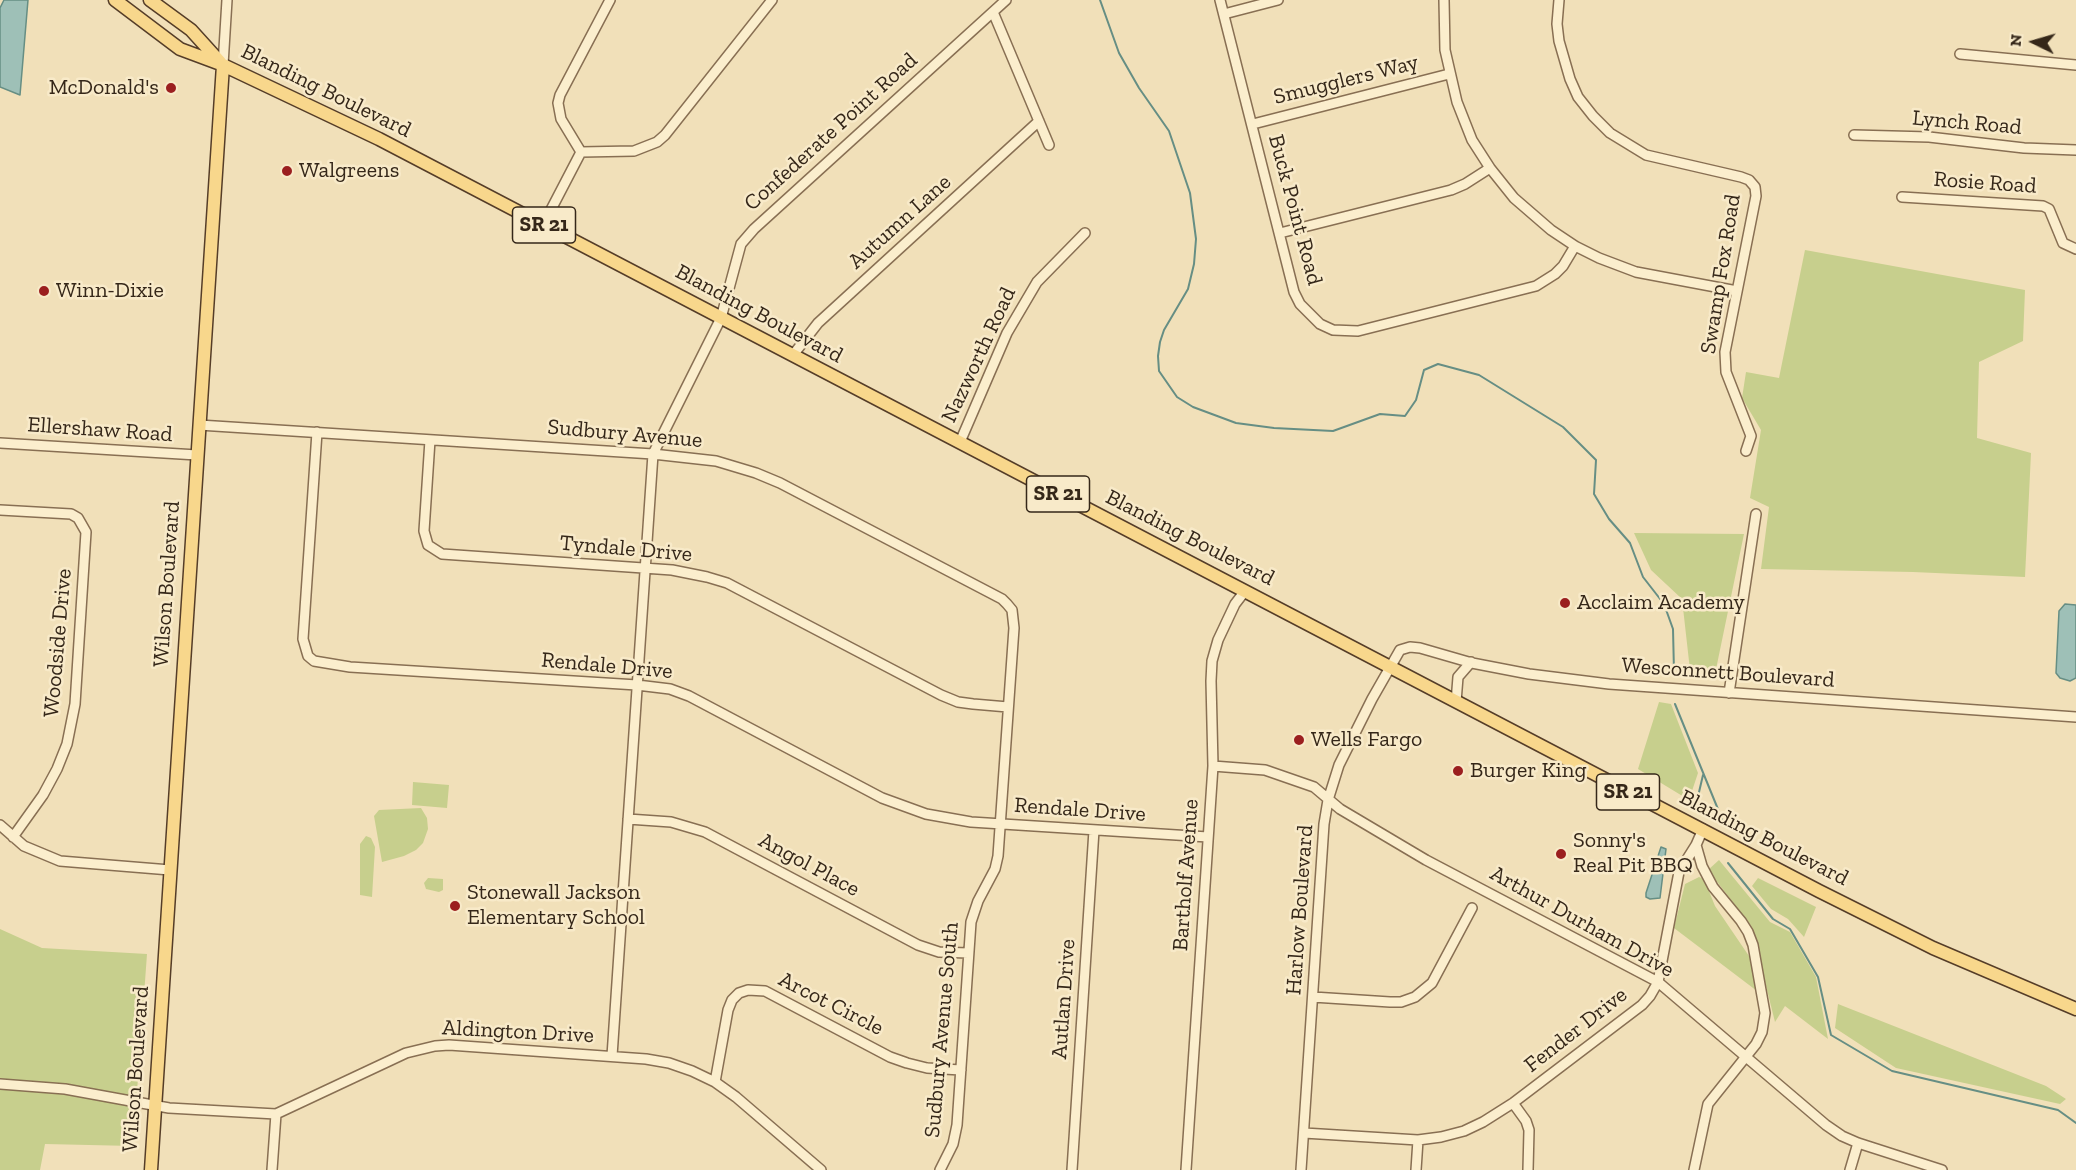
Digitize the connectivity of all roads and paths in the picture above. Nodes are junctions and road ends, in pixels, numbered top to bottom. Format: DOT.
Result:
graph roads {
  1 [pos="115,0"];
  2 [pos="150,0"];
  3 [pos="227,0"];
  4 [pos="610,0"];
  5 [pos="772,0"];
  6 [pos="1006,0"];
  7 [pos="1220,0"];
  8 [pos="1278,0"];
  9 [pos="1444,0"];
  10 [pos="1559,0"];
  11 [pos="993,12"];
  12 [pos="1224,14"];
  13 [pos="1960,54"];
  14 [pos="223,65"];
  15 [pos="2076,66"];
  16 [pos="1449,74"];
  17 [pos="1039,121"];
  18 [pos="1252,124"];
  19 [pos="1854,135"];
  20 [pos="1049,145"];
  21 [pos="2076,150"];
  22 [pos="581,152"];
  23 [pos="1490,168"];
  24 [pos="1902,197"];
  25 [pos="543,225"];
  26 [pos="1085,233"];
  27 [pos="1280,233"];
  28 [pos="1575,246"];
  29 [pos="2076,249"];
  30 [pos="1737,291"];
  31 [pos="721,318"];
  32 [pos="793,355"];
  33 [pos="199,425"];
  34 [pos="316,432"];
  35 [pos="430,440"];
  36 [pos="960,442"];
  37 [pos="0,443"];
  38 [pos="1746,451"];
  39 [pos="652,454"];
  40 [pos="197,456"];
  41 [pos="0,510"];
  42 [pos="1756,514"];
  43 [pos="645,568"];
  44 [pos="1245,591"];
  45 [pos="1011,610"];
  46 [pos="1471,662"];
  47 [pos="1390,667"];
  48 [pos="637,684"];
  49 [pos="1729,693"];
  50 [pos="1456,702"];
  51 [pos="1008,707"];
  52 [pos="2076,717"];
  53 [pos="1213,766"];
  54 [pos="1328,800"];
  55 [pos="628,819"];
  56 [pos="1001,824"];
  57 [pos="0,825"];
  58 [pos="1703,829"];
  59 [pos="1094,830"];
  60 [pos="12,837"];
  61 [pos="1208,837"];
  62 [pos="1696,845"];
  63 [pos="170,870"];
  64 [pos="1472,908"];
  65 [pos="969,953"];
  66 [pos="1658,982"];
  67 [pos="1313,998"];
  68 [pos="2076,1009"];
  69 [pos="612,1056"];
  70 [pos="1745,1057"];
  71 [pos="961,1070"];
  72 [pos="715,1082"];
  73 [pos="0,1084"];
  74 [pos="1514,1103"];
  75 [pos="155,1104"];
  76 [pos="276,1114"];
  77 [pos="1304,1133"];
  78 [pos="1418,1140"];
  79 [pos="1858,1143"];
  80 [pos="151,1170"];
  81 [pos="272,1170"];
  82 [pos="821,1170"];
  83 [pos="940,1170"];
  84 [pos="1072,1170"];
  85 [pos="1186,1170"];
  86 [pos="1301,1170"];
  87 [pos="1416,1170"];
  88 [pos="1528,1170"];
  89 [pos="1694,1170"];
  90 [pos="1850,1170"];
  91 [pos="1942,1170"];
  1 -- 14 [label="main road, Blanding Boulevard / SR 21"];
  2 -- 14 [label="main road, Blanding Boulevard / SR 21"];
  3 -- 14 [label="street, Wilson Boulevard"];
  4 -- 22 [label="street"];
  5 -- 22 [label="street"];
  6 -- 11 [label="street, Confederate Point Road"];
  7 -- 12 [label="street, Buck Point Road"];
  8 -- 12 [label="street"];
  9 -- 16 [label="street"];
  10 -- 30 [label="street, Swamp Fox Road"];
  11 -- 17 [label="street"];
  11 -- 31 [label="street, Confederate Point Road"];
  12 -- 18 [label="street, Buck Point Road"];
  13 -- 15 [label="street"];
  14 -- 25 [label="main road, Blanding Boulevard / SR 21"];
  14 -- 33 [label="main road, Wilson Boulevard"];
  16 -- 18 [label="street, Smugglers Way"];
  16 -- 23 [label="street"];
  17 -- 20 [label="street"];
  17 -- 32 [label="street, Autumn Lane"];
  18 -- 27 [label="street, Buck Point Road"];
  19 -- 21 [label="street, Lynch Road"];
  22 -- 25 [label="street"];
  23 -- 27 [label="street"];
  23 -- 28 [label="street"];
  24 -- 29 [label="street, Rosie Road"];
  25 -- 31 [label="main road, Blanding Boulevard / SR 21"];
  26 -- 36 [label="street, Nazworth Road"];
  27 -- 28 [label="street, Buck Point Road"];
  28 -- 30 [label="street"];
  30 -- 38 [label="street, Swamp Fox Road"];
  31 -- 32 [label="main road, Blanding Boulevard / SR 21"];
  31 -- 39 [label="street, Confederate Point Road"];
  32 -- 36 [label="main road, Blanding Boulevard / SR 21"];
  33 -- 34 [label="street, Sudbury Avenue"];
  33 -- 40 [label="main road, Wilson Boulevard"];
  34 -- 35 [label="street, Sudbury Avenue"];
  34 -- 48 [label="street, Rendale Drive"];
  35 -- 39 [label="street, Sudbury Avenue"];
  35 -- 43 [label="street, Tyndale Drive"];
  36 -- 44 [label="main road, Blanding Boulevard / SR 21"];
  37 -- 40 [label="street, Ellershaw Road"];
  39 -- 43 [label="street"];
  39 -- 45 [label="street, Sudbury Avenue"];
  40 -- 63 [label="main road, Wilson Boulevard"];
  41 -- 60 [label="street, Woodside Drive"];
  42 -- 49 [label="street"];
  43 -- 48 [label="street"];
  43 -- 51 [label="street, Tyndale Drive"];
  44 -- 47 [label="main road, Blanding Boulevard / SR 21"];
  44 -- 53 [label="street, Bartholf Avenue"];
  45 -- 51 [label="street, Sudbury Avenue South"];
  46 -- 47 [label="street, Wesconnett Boulevard"];
  46 -- 49 [label="street, Wesconnett Boulevard"];
  46 -- 50 [label="street"];
  47 -- 50 [label="main road, Blanding Boulevard / SR 21"];
  47 -- 54 [label="street, Harlow Boulevard"];
  48 -- 55 [label="street"];
  48 -- 56 [label="street, Rendale Drive"];
  49 -- 52 [label="street, Wesconnett Boulevard"];
  50 -- 58 [label="main road, Blanding Boulevard / SR 21"];
  51 -- 56 [label="street, Sudbury Avenue South"];
  53 -- 54 [label="street, Arthur Durham Drive"];
  53 -- 61 [label="street, Bartholf Avenue"];
  54 -- 66 [label="street, Arthur Durham Drive"];
  54 -- 67 [label="street, Harlow Boulevard"];
  55 -- 65 [label="street, Angol Place"];
  55 -- 69 [label="street"];
  56 -- 59 [label="street, Rendale Drive"];
  56 -- 65 [label="street, Sudbury Avenue South"];
  57 -- 60 [label="street"];
  58 -- 62 [label="street, Fender Drive"];
  58 -- 68 [label="main road, Blanding Boulevard / SR 21"];
  59 -- 61 [label="street, Rendale Drive"];
  59 -- 84 [label="street, Autlan Drive"];
  60 -- 63 [label="street"];
  61 -- 85 [label="street, Bartholf Avenue"];
  62 -- 66 [label="street, Fender Drive"];
  62 -- 70 [label="street"];
  63 -- 75 [label="main road, Wilson Boulevard"];
  64 -- 67 [label="street"];
  65 -- 71 [label="street, Sudbury Avenue South"];
  66 -- 70 [label="street, Arthur Durham Drive"];
  66 -- 74 [label="street, Fender Drive"];
  67 -- 77 [label="street, Harlow Boulevard"];
  69 -- 72 [label="street, Aldington Drive"];
  69 -- 76 [label="street, Aldington Drive"];
  70 -- 79 [label="street, Arthur Durham Drive"];
  70 -- 89 [label="street"];
  71 -- 72 [label="street, Arcot Circle"];
  71 -- 83 [label="street, Sudbury Avenue South"];
  72 -- 82 [label="street, Aldington Drive"];
  73 -- 75 [label="street, Aldington Drive"];
  74 -- 78 [label="street, Fender Drive"];
  74 -- 88 [label="street"];
  75 -- 76 [label="street, Aldington Drive"];
  75 -- 80 [label="main road, Wilson Boulevard"];
  76 -- 81 [label="street"];
  77 -- 78 [label="street, Fender Drive"];
  77 -- 86 [label="street, Harlow Boulevard"];
  78 -- 87 [label="street"];
  79 -- 90 [label="street"];
  79 -- 91 [label="street, Arthur Durham Drive"];
}
